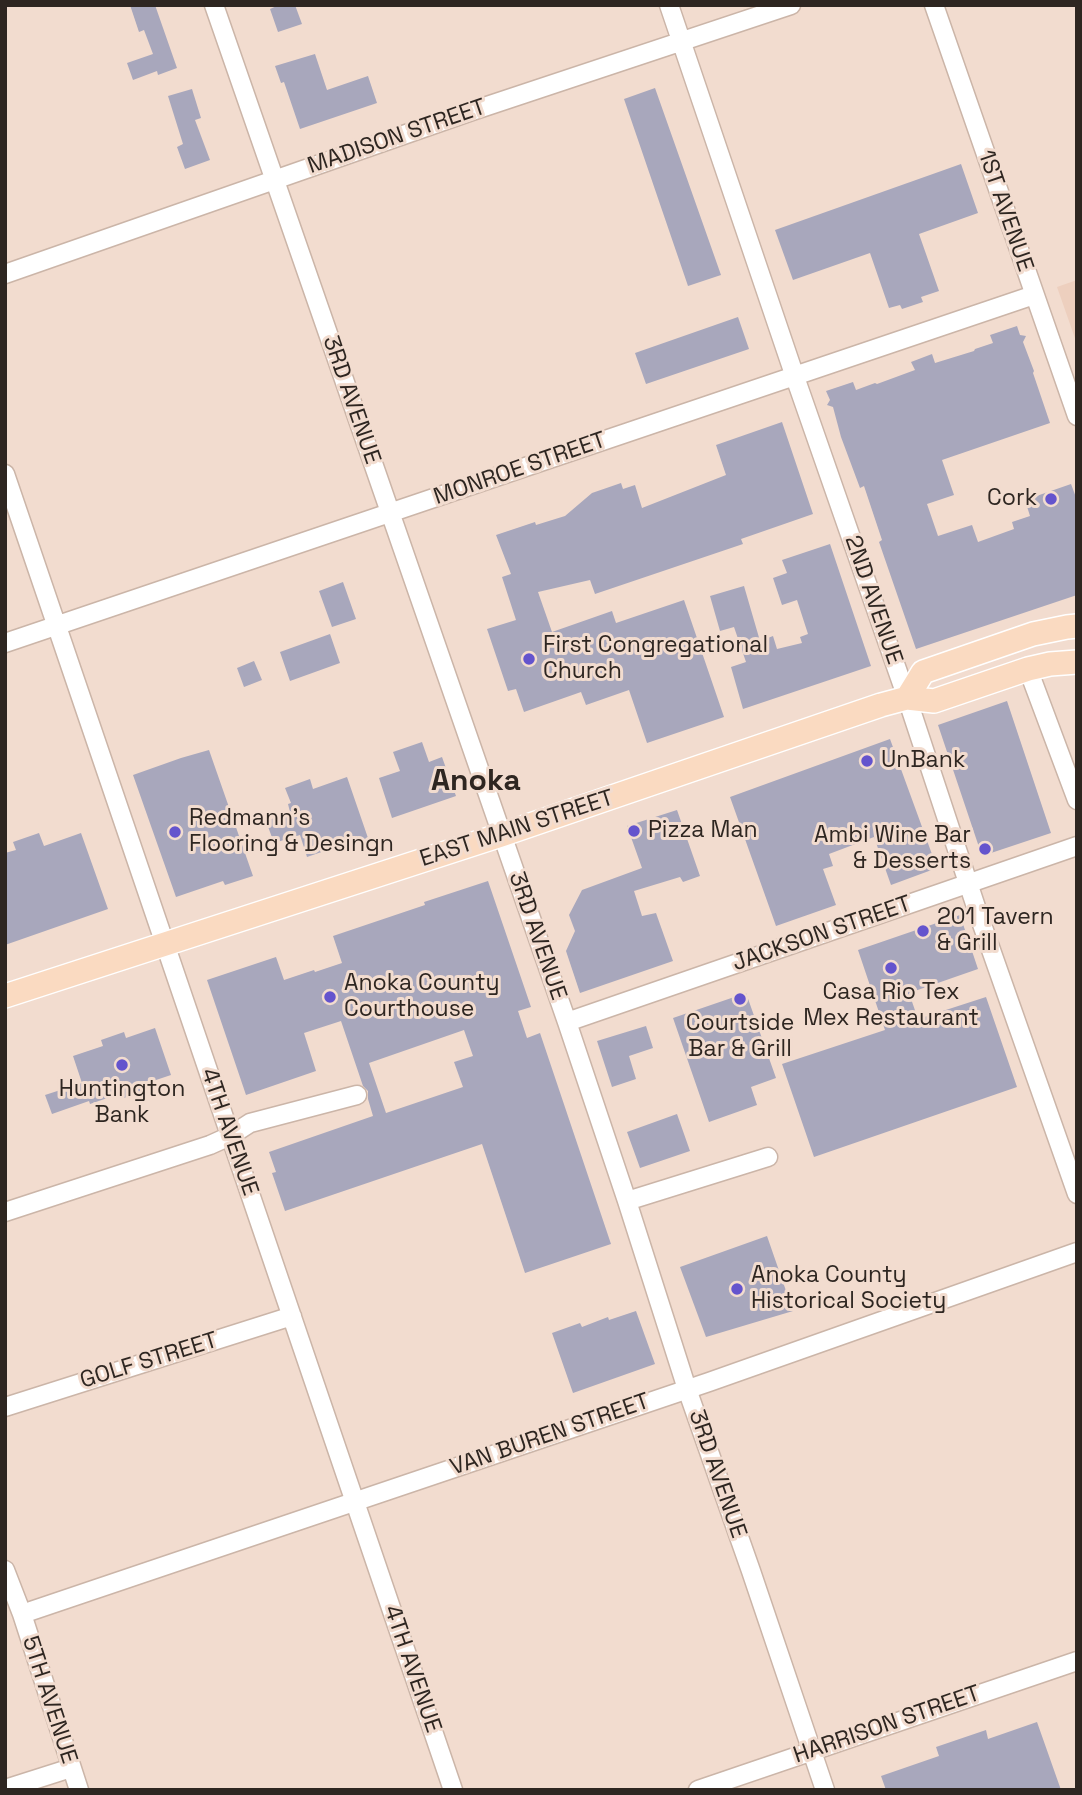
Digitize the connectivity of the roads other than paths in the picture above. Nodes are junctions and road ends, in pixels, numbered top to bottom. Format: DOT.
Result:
graph roads {
  1 [pos="214,5"];
  2 [pos="669,5"];
  3 [pos="791,5"];
  4 [pos="934,5"];
  5 [pos="682,41"];
  6 [pos="274,180"];
  7 [pos="5,274"];
  8 [pos="1034,295"];
  9 [pos="795,377"];
  10 [pos="1077,416"];
  11 [pos="5,474"];
  12 [pos="391,513"];
  13 [pos="58,625"];
  14 [pos="1077,626"];
  15 [pos="5,643"];
  16 [pos="1077,662"];
  17 [pos="1028,669"];
  18 [pos="907,698"];
  19 [pos="1077,800"];
  20 [pos="501,835"];
  21 [pos="1077,846"];
  22 [pos="969,884"];
  23 [pos="165,944"];
  24 [pos="5,996"];
  25 [pos="567,1022"];
  26 [pos="357,1095"];
  27 [pos="230,1136"];
  28 [pos="768,1157"];
  29 [pos="1077,1194"];
  30 [pos="627,1201"];
  31 [pos="5,1212"];
  32 [pos="1077,1252"];
  33 [pos="292,1316"];
  34 [pos="687,1389"];
  35 [pos="5,1407"];
  36 [pos="355,1502"];
  37 [pos="5,1570"];
  38 [pos="22,1614"];
  39 [pos="1077,1661"];
  40 [pos="811,1751"];
  41 [pos="71,1768"];
  42 [pos="5,1788"];
  43 [pos="79,1790"];
  44 [pos="453,1790"];
  45 [pos="698,1790"];
  46 [pos="825,1790"];
  1 -- 6 [label="street, 3RD AVENUE"];
  2 -- 5 [label="street, 2ND AVENUE"];
  3 -- 5 [label="street, MADISON STREET"];
  4 -- 8 [label="street, 1ST AVENUE"];
  5 -- 6 [label="street, MADISON STREET"];
  5 -- 9 [label="street, 2ND AVENUE"];
  6 -- 7 [label="street, MADISON STREET"];
  6 -- 12 [label="street, 3RD AVENUE"];
  8 -- 9 [label="street, MONROE STREET"];
  8 -- 10 [label="street, 1ST AVENUE"];
  9 -- 12 [label="street, MONROE STREET"];
  9 -- 18 [label="street, 2ND AVENUE"];
  11 -- 13 [label="street, 4TH AVENUE"];
  12 -- 13 [label="street, MONROE STREET"];
  12 -- 20 [label="street, 3RD AVENUE"];
  13 -- 15 [label="street, MONROE STREET"];
  13 -- 23 [label="street, 4TH AVENUE"];
  14 -- 18 [label="main road"];
  16 -- 17 [label="main road, EAST MAIN STREET"];
  17 -- 18 [label="main road, EAST MAIN STREET"];
  17 -- 19 [label="street"];
  18 -- 20 [label="main road, EAST MAIN STREET"];
  18 -- 22 [label="street, 2ND AVENUE"];
  20 -- 23 [label="main road, EAST MAIN STREET"];
  20 -- 25 [label="street, 3RD AVENUE"];
  21 -- 22 [label="street, JACKSON STREET"];
  22 -- 25 [label="street, JACKSON STREET"];
  22 -- 29 [label="street, 2ND AVENUE"];
  23 -- 24 [label="main road, EAST MAIN STREET"];
  23 -- 27 [label="street, 4TH AVENUE"];
  25 -- 30 [label="street, 3RD AVENUE"];
  26 -- 27 [label="street"];
  27 -- 31 [label="street"];
  27 -- 33 [label="street, 4TH AVENUE"];
  28 -- 30 [label="street"];
  30 -- 34 [label="street, 3RD AVENUE"];
  32 -- 34 [label="street, VAN BUREN STREET"];
  33 -- 35 [label="street, GOLF STREET"];
  33 -- 36 [label="street, 4TH AVENUE"];
  34 -- 36 [label="street, VAN BUREN STREET"];
  34 -- 40 [label="street, 3RD AVENUE"];
  36 -- 38 [label="street, VAN BUREN STREET"];
  36 -- 44 [label="street, 4TH AVENUE"];
  37 -- 38 [label="street, 5TH AVENUE"];
  38 -- 41 [label="street, 5TH AVENUE"];
  39 -- 40 [label="street, HARRISON STREET"];
  40 -- 45 [label="street, HARRISON STREET"];
  40 -- 46 [label="street, 3RD AVENUE"];
  41 -- 42 [label="street"];
  41 -- 43 [label="street, 5TH AVENUE"];
}
